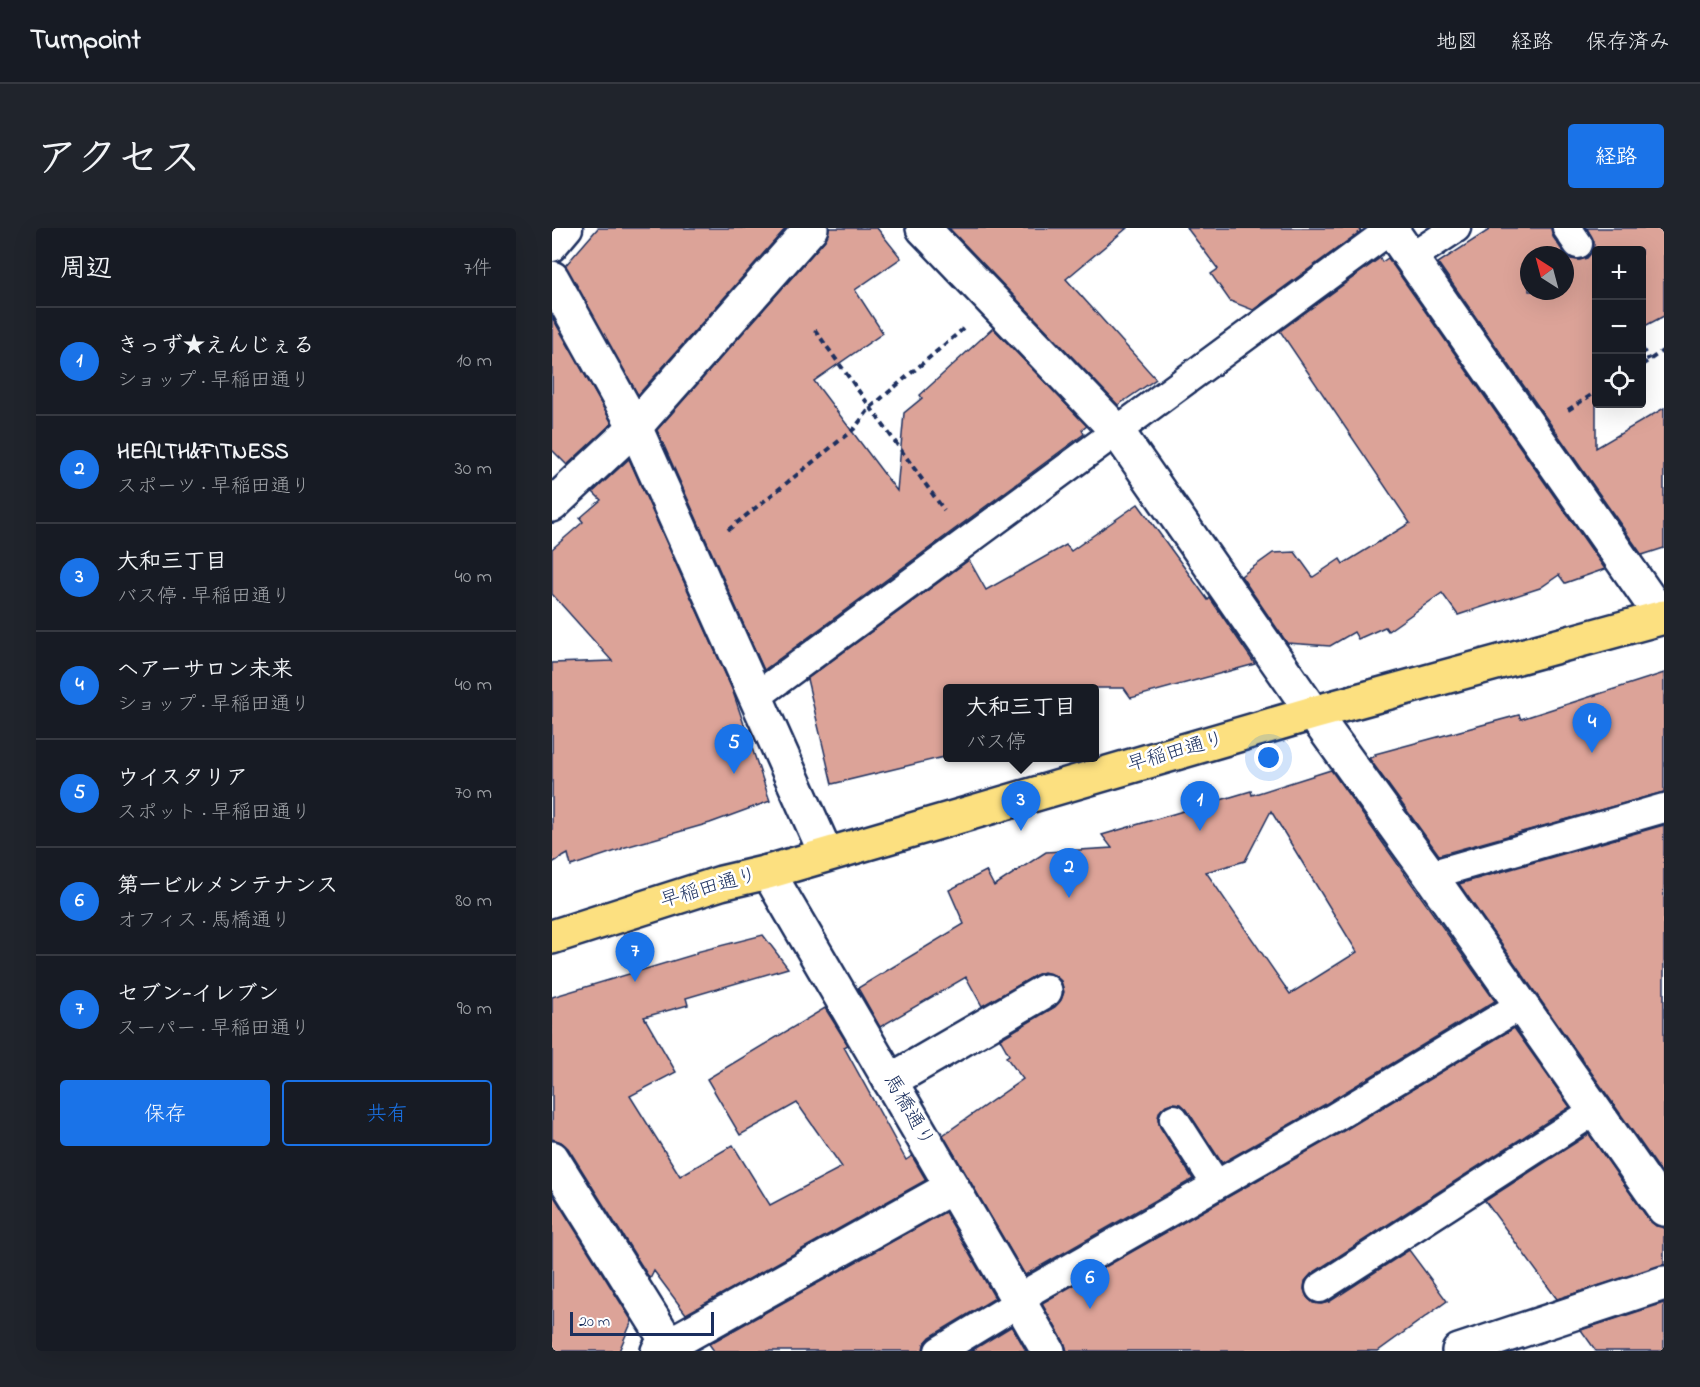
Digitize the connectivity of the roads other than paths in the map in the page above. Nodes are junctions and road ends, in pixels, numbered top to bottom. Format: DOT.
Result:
graph roads {
  1 [pos="568,228"];
  2 [pos="811,228"];
  3 [pos="923,228"];
  4 [pos="1456,228"];
  5 [pos="1391,229"];
  6 [pos="552,247"];
  7 [pos="1412,257"];
  8 [pos="552,278"];
  9 [pos="635,427"];
  10 [pos="1117,431"];
  11 [pos="552,505"];
  12 [pos="1663,617"];
  13 [pos="757,696"];
  14 [pos="1313,713"];
  15 [pos="1664,808"];
  16 [pos="826,854"];
  17 [pos="768,872"];
  18 [pos="1430,875"];
  19 [pos="552,938"];
  20 [pos="1045,991"];
  21 [pos="1521,1005"];
  22 [pos="890,1081"];
  23 [pos="1594,1111"];
  24 [pos="1174,1119"];
  25 [pos="552,1158"];
  26 [pos="1215,1184"];
  27 [pos="952,1187"];
  28 [pos="1664,1209"];
  29 [pos="1664,1283"];
  30 [pos="1320,1288"];
  31 [pos="1020,1302"];
  32 [pos="666,1349"];
  33 [pos="939,1351"];
  34 [pos="1048,1351"];
  35 [pos="1459,1351"];
  1 -- 6 [label="lane"];
  2 -- 9 [label="street"];
  3 -- 10 [label="street"];
  4 -- 7 [label="lane"];
  5 -- 7 [label="street"];
  5 -- 10 [label="lane"];
  7 -- 12 [label="street"];
  8 -- 9 [label="street"];
  9 -- 11 [label="street"];
  9 -- 13 [label="street"];
  10 -- 13 [label="lane"];
  10 -- 14 [label="street"];
  12 -- 14 [label="main road, 早稲田通り"];
  13 -- 16 [label="street"];
  14 -- 16 [label="main road, 早稲田通り"];
  14 -- 18 [label="street"];
  15 -- 18 [label="lane"];
  16 -- 17 [label="main road, 早稲田通り"];
  17 -- 19 [label="main road, 早稲田通り"];
  17 -- 22 [label="street, 馬橋通り"];
  18 -- 21 [label="street"];
  20 -- 22 [label="street"];
  21 -- 23 [label="street"];
  21 -- 26 [label="lane"];
  22 -- 27 [label="street, 馬橋通り"];
  23 -- 28 [label="street"];
  23 -- 30 [label="lane"];
  24 -- 26 [label="lane"];
  25 -- 32 [label="street"];
  26 -- 31 [label="lane"];
  27 -- 31 [label="street, 馬橋通り"];
  27 -- 32 [label="street"];
  29 -- 35 [label="street"];
  31 -- 33 [label="lane"];
  31 -- 34 [label="street, 馬橋通り"];
}
